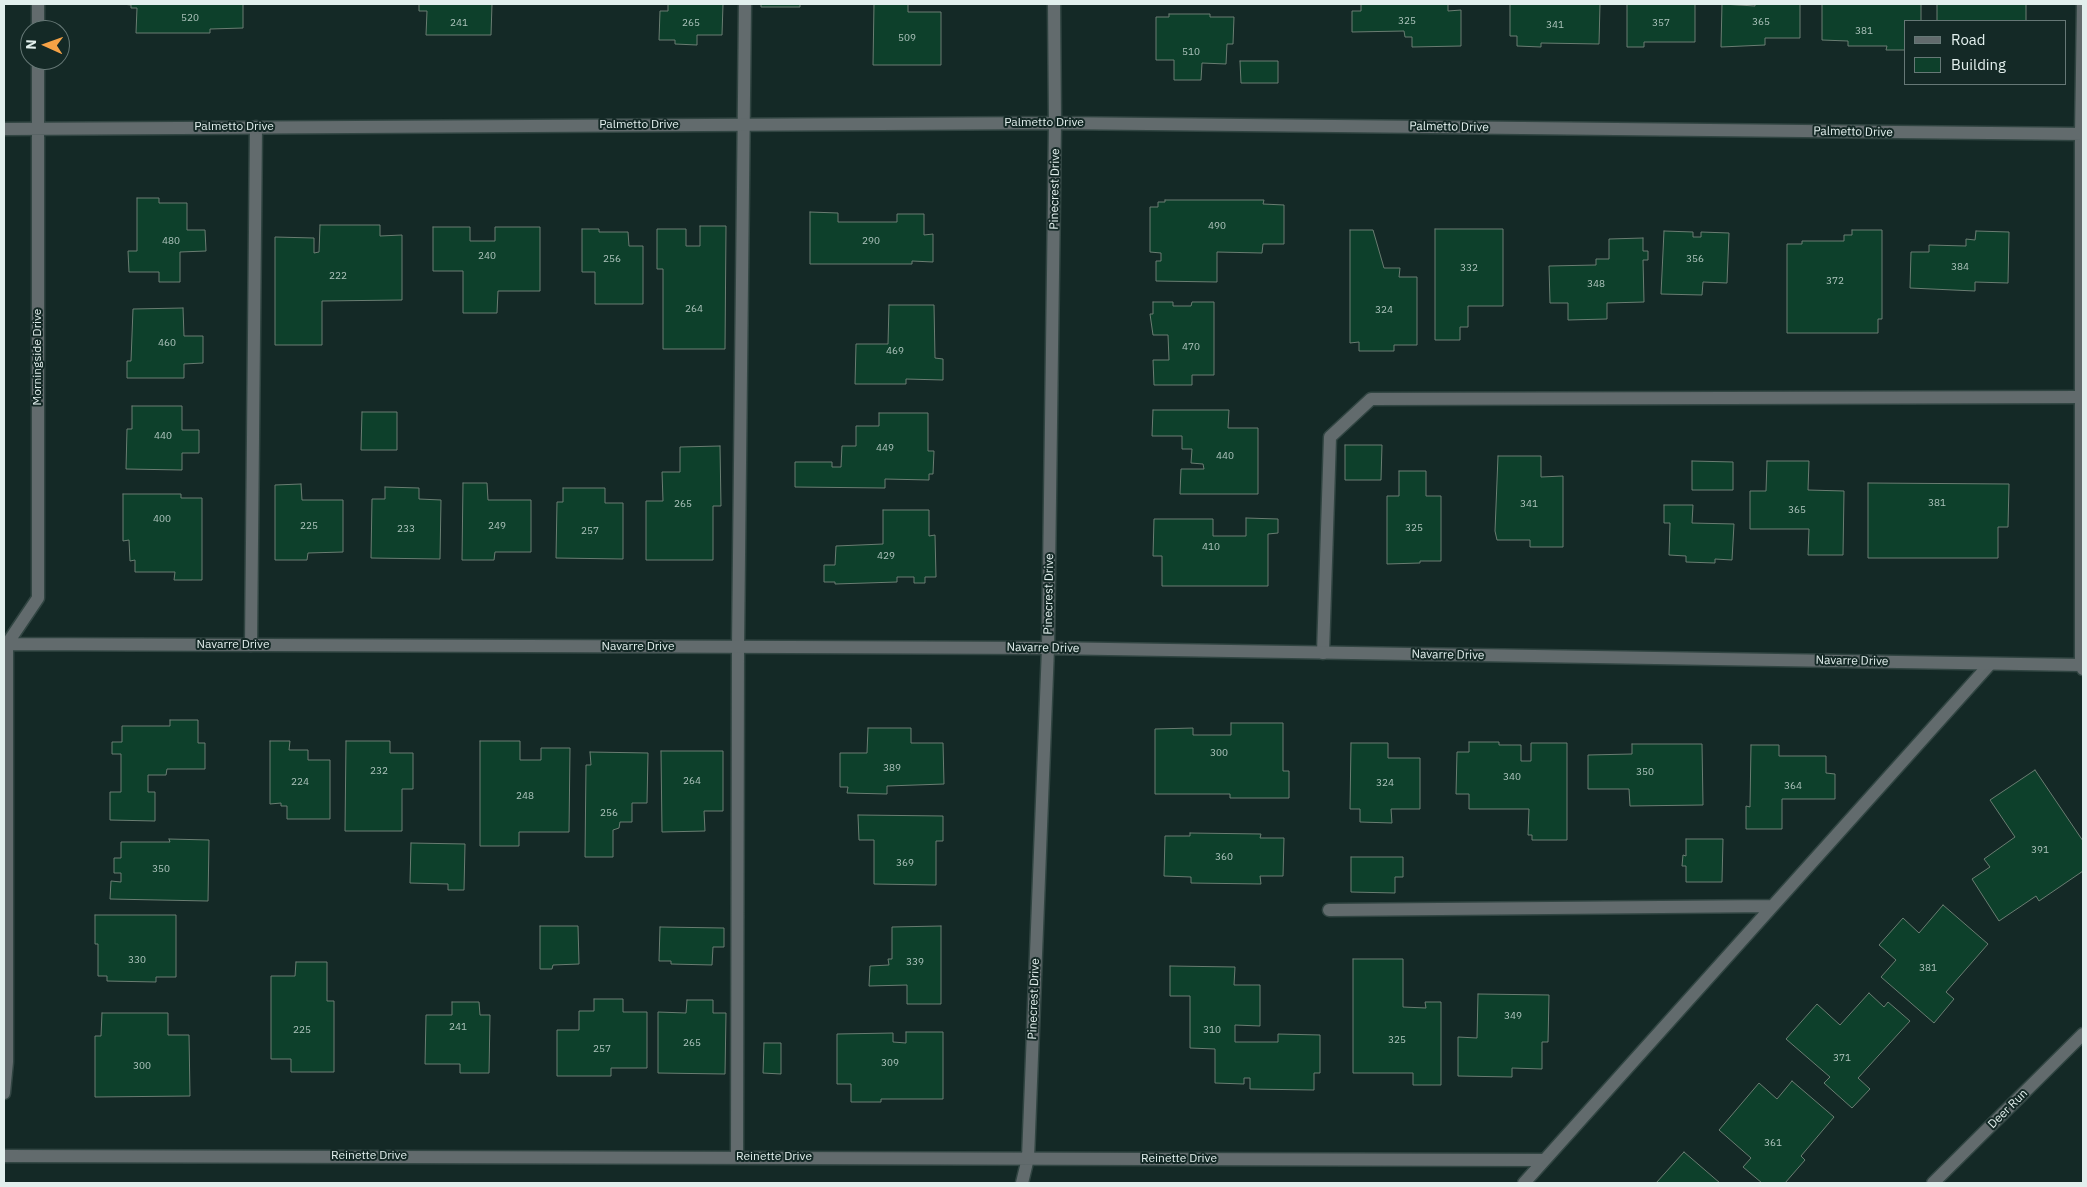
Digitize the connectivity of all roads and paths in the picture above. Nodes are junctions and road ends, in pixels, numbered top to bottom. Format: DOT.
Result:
graph roads {
  1 [pos="38,4"];
  2 [pos="745,4"];
  3 [pos="1054,4"];
  4 [pos="2082,4"];
  5 [pos="38,20"];
  6 [pos="38,70"];
  7 [pos="1056,123"];
  8 [pos="745,124"];
  9 [pos="256,127"];
  10 [pos="4,128"];
  11 [pos="38,128"];
  12 [pos="2082,134"];
  13 [pos="2081,397"];
  14 [pos="2082,441"];
  15 [pos="5,642"];
  16 [pos="251,645"];
  17 [pos="738,647"];
  18 [pos="1048,648"];
  19 [pos="1324,653"];
  20 [pos="1990,664"];
  21 [pos="2082,667"];
  22 [pos="1772,906"];
  23 [pos="1329,910"];
  24 [pos="2083,1034"];
  25 [pos="4,1093"];
  26 [pos="4,1156"];
  27 [pos="737,1157"];
  28 [pos="1028,1158"];
  29 [pos="1544,1160"];
  30 [pos="1022,1183"];
  31 [pos="1524,1183"];
  32 [pos="1933,1183"];
  1 -- 5 [label="street"];
  2 -- 8 [label="street"];
  3 -- 7 [label="street, Pinecrest Drive"];
  4 -- 12 [label="street"];
  6 -- 11 [label="street, Morningside Drive"];
  7 -- 8 [label="street, Palmetto Drive"];
  7 -- 12 [label="street, Palmetto Drive"];
  7 -- 18 [label="street, Pinecrest Drive"];
  8 -- 9 [label="street, Palmetto Drive"];
  8 -- 17 [label="street"];
  9 -- 11 [label="street, Palmetto Drive"];
  9 -- 16 [label="street"];
  10 -- 11 [label="street, Palmetto Drive"];
  11 -- 15 [label="street, Morningside Drive"];
  12 -- 13 [label="street"];
  13 -- 14 [label="street"];
  13 -- 19 [label="street"];
  14 -- 21 [label="street"];
  15 -- 16 [label="street, Navarre Drive"];
  15 -- 25 [label="street"];
  16 -- 17 [label="street, Navarre Drive"];
  17 -- 18 [label="street, Navarre Drive"];
  17 -- 27 [label="street"];
  18 -- 19 [label="street, Navarre Drive"];
  18 -- 28 [label="street, Pinecrest Drive"];
  19 -- 20 [label="street, Navarre Drive"];
  20 -- 21 [label="street, Navarre Drive"];
  20 -- 22 [label="street"];
  22 -- 23 [label="street"];
  22 -- 29 [label="street"];
  24 -- 32 [label="street, Deer Run"];
  26 -- 27 [label="street, Reinette Drive"];
  27 -- 28 [label="street, Reinette Drive"];
  28 -- 29 [label="street, Reinette Drive"];
  28 -- 30 [label="street, Pinecrest Drive"];
  29 -- 31 [label="street"];
}
